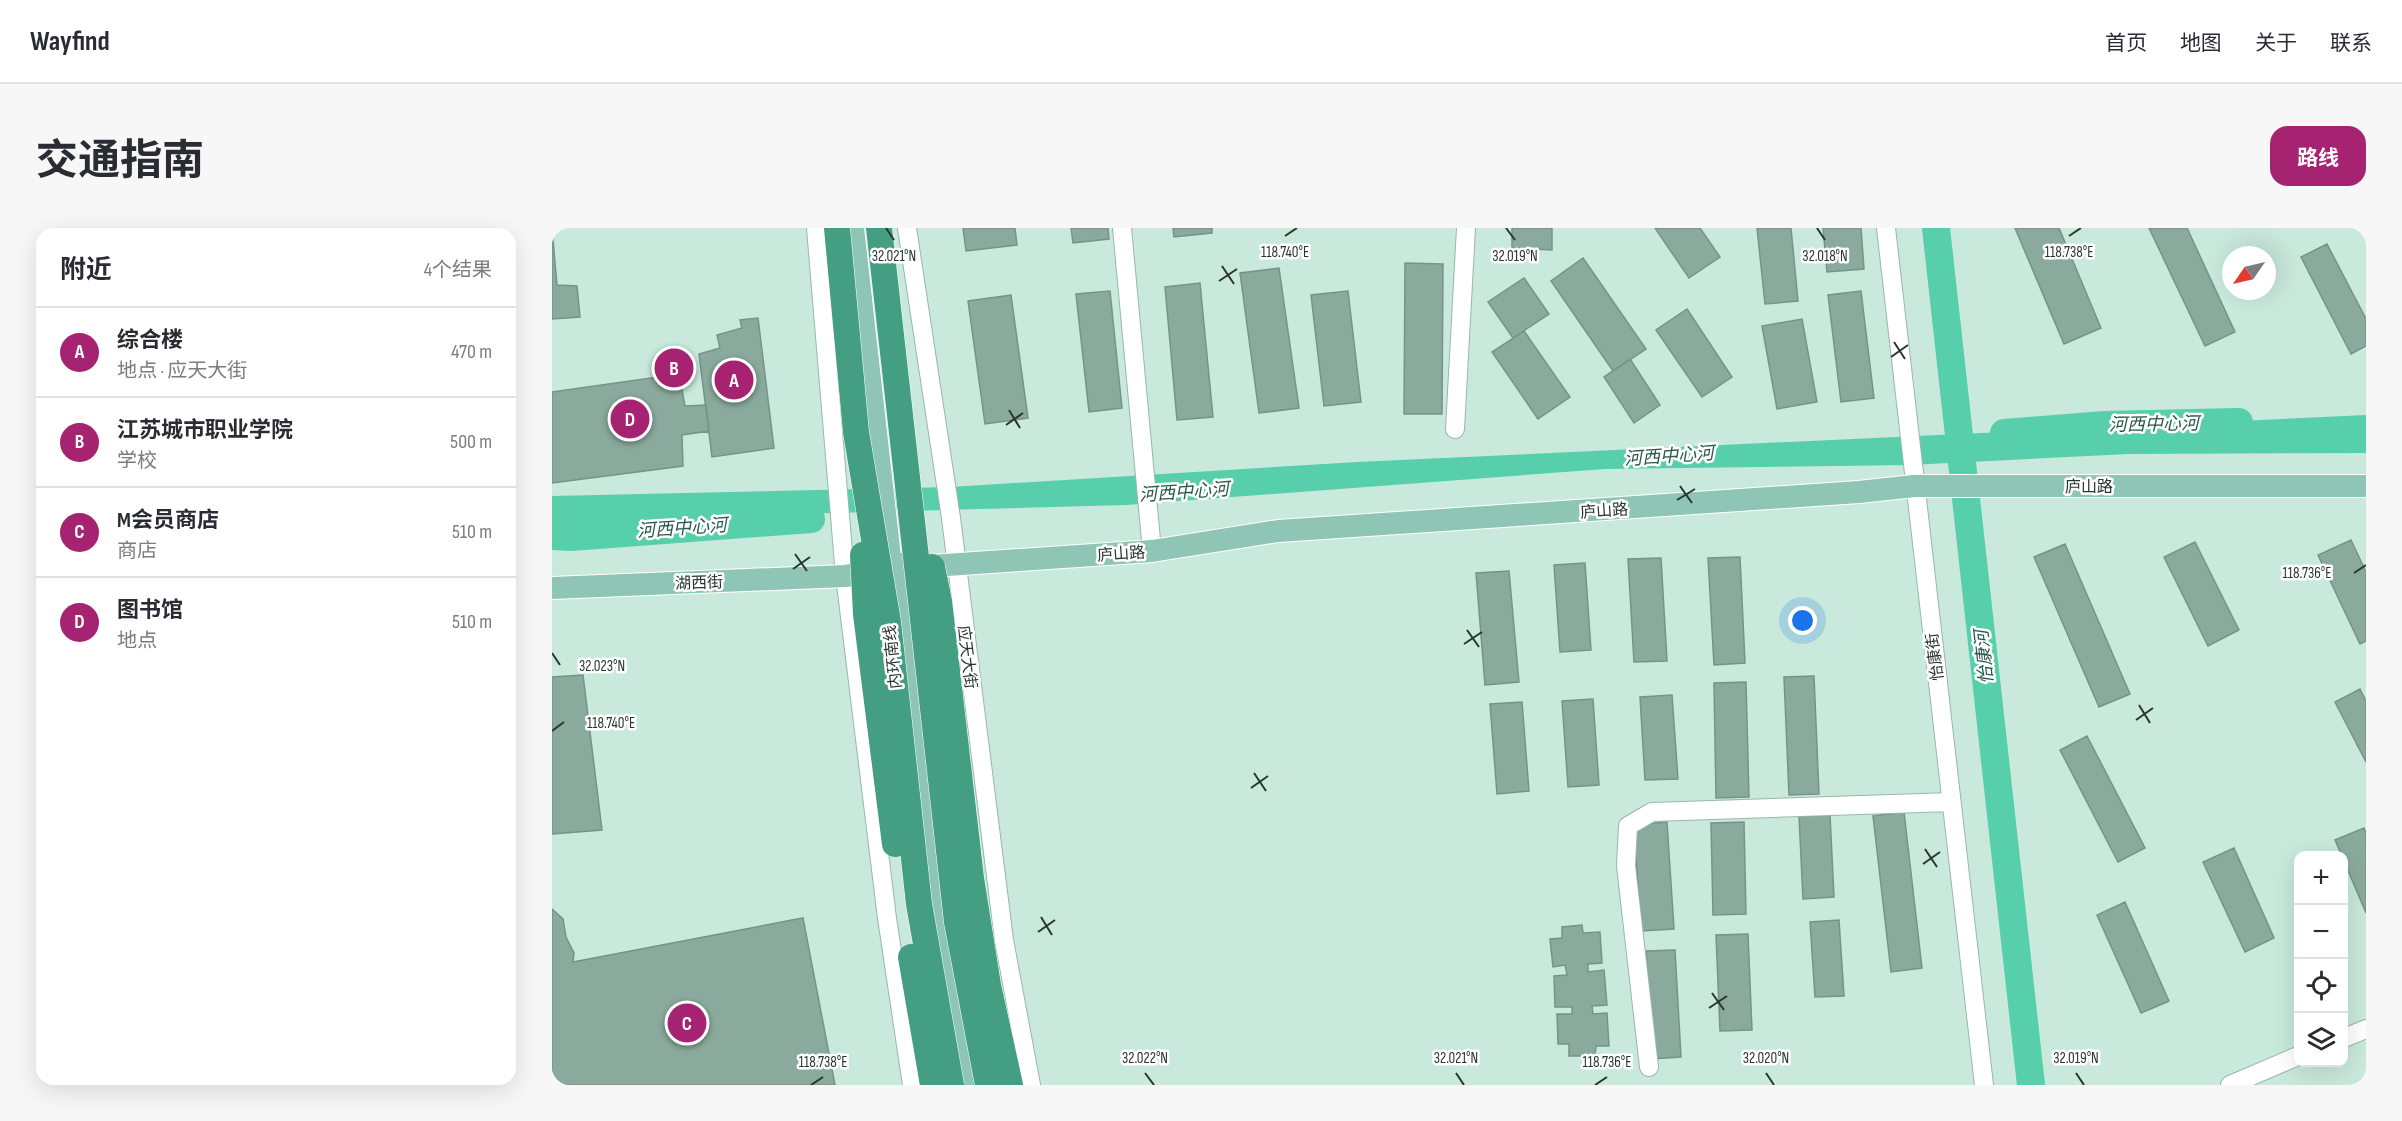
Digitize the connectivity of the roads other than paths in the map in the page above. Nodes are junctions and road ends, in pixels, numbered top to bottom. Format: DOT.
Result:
graph roads {
  1 [pos="816,228"];
  2 [pos="837,228"];
  3 [pos="853,228"];
  4 [pos="864,228"];
  5 [pos="879,228"];
  6 [pos="907,228"];
  7 [pos="1122,228"];
  8 [pos="1466,228"];
  9 [pos="1886,228"];
  10 [pos="1455,429"];
  11 [pos="856,432"];
  12 [pos="901,432"];
  13 [pos="1919,486"];
  14 [pos="2366,486"];
  15 [pos="1151,544"];
  16 [pos="956,564"];
  17 [pos="897,569"];
  18 [pos="845,576"];
  19 [pos="552,588"];
  20 [pos="1951,802"];
  21 [pos="2366,1029"];
  22 [pos="2348,1036"];
  23 [pos="2294,1058"];
  24 [pos="1648,1067"];
  25 [pos="912,1085"];
  26 [pos="933,1085"];
  27 [pos="951,1085"];
  28 [pos="965,1085"];
  29 [pos="973,1085"];
  30 [pos="988,1085"];
  31 [pos="1010,1085"];
  32 [pos="1031,1085"];
  33 [pos="1984,1085"];
  34 [pos="2230,1085"];
  1 -- 18 [label="street"];
  2 -- 11 [label="highway, 内环南线, bridge"];
  3 -- 17 [label="main road"];
  4 -- 17 [label="main road"];
  5 -- 12 [label="highway, bridge"];
  6 -- 16 [label="street, 应天大街"];
  7 -- 15 [label="street"];
  8 -- 10 [label="street"];
  9 -- 13 [label="street, 怡康街"];
  11 -- 26 [label="highway, bridge"];
  11 -- 27 [label="highway, 内环南线, bridge"];
  12 -- 30 [label="highway, bridge"];
  12 -- 31 [label="highway, bridge"];
  13 -- 14 [label="main road, 庐山路"];
  13 -- 15 [label="main road, 庐山路"];
  13 -- 20 [label="street, 怡康街"];
  15 -- 16 [label="main road, 庐山路"];
  16 -- 17 [label="main road, 庐山路"];
  16 -- 32 [label="street, 应天大街"];
  17 -- 18 [label="main road, 庐山路"];
  17 -- 28 [label="main road"];
  17 -- 29 [label="main road"];
  18 -- 19 [label="main road, 湖西街"];
  18 -- 25 [label="street"];
  20 -- 24 [label="street"];
  20 -- 33 [label="street, 怡康街"];
  21 -- 22 [label="street"];
  23 -- 34 [label="street"];
}
